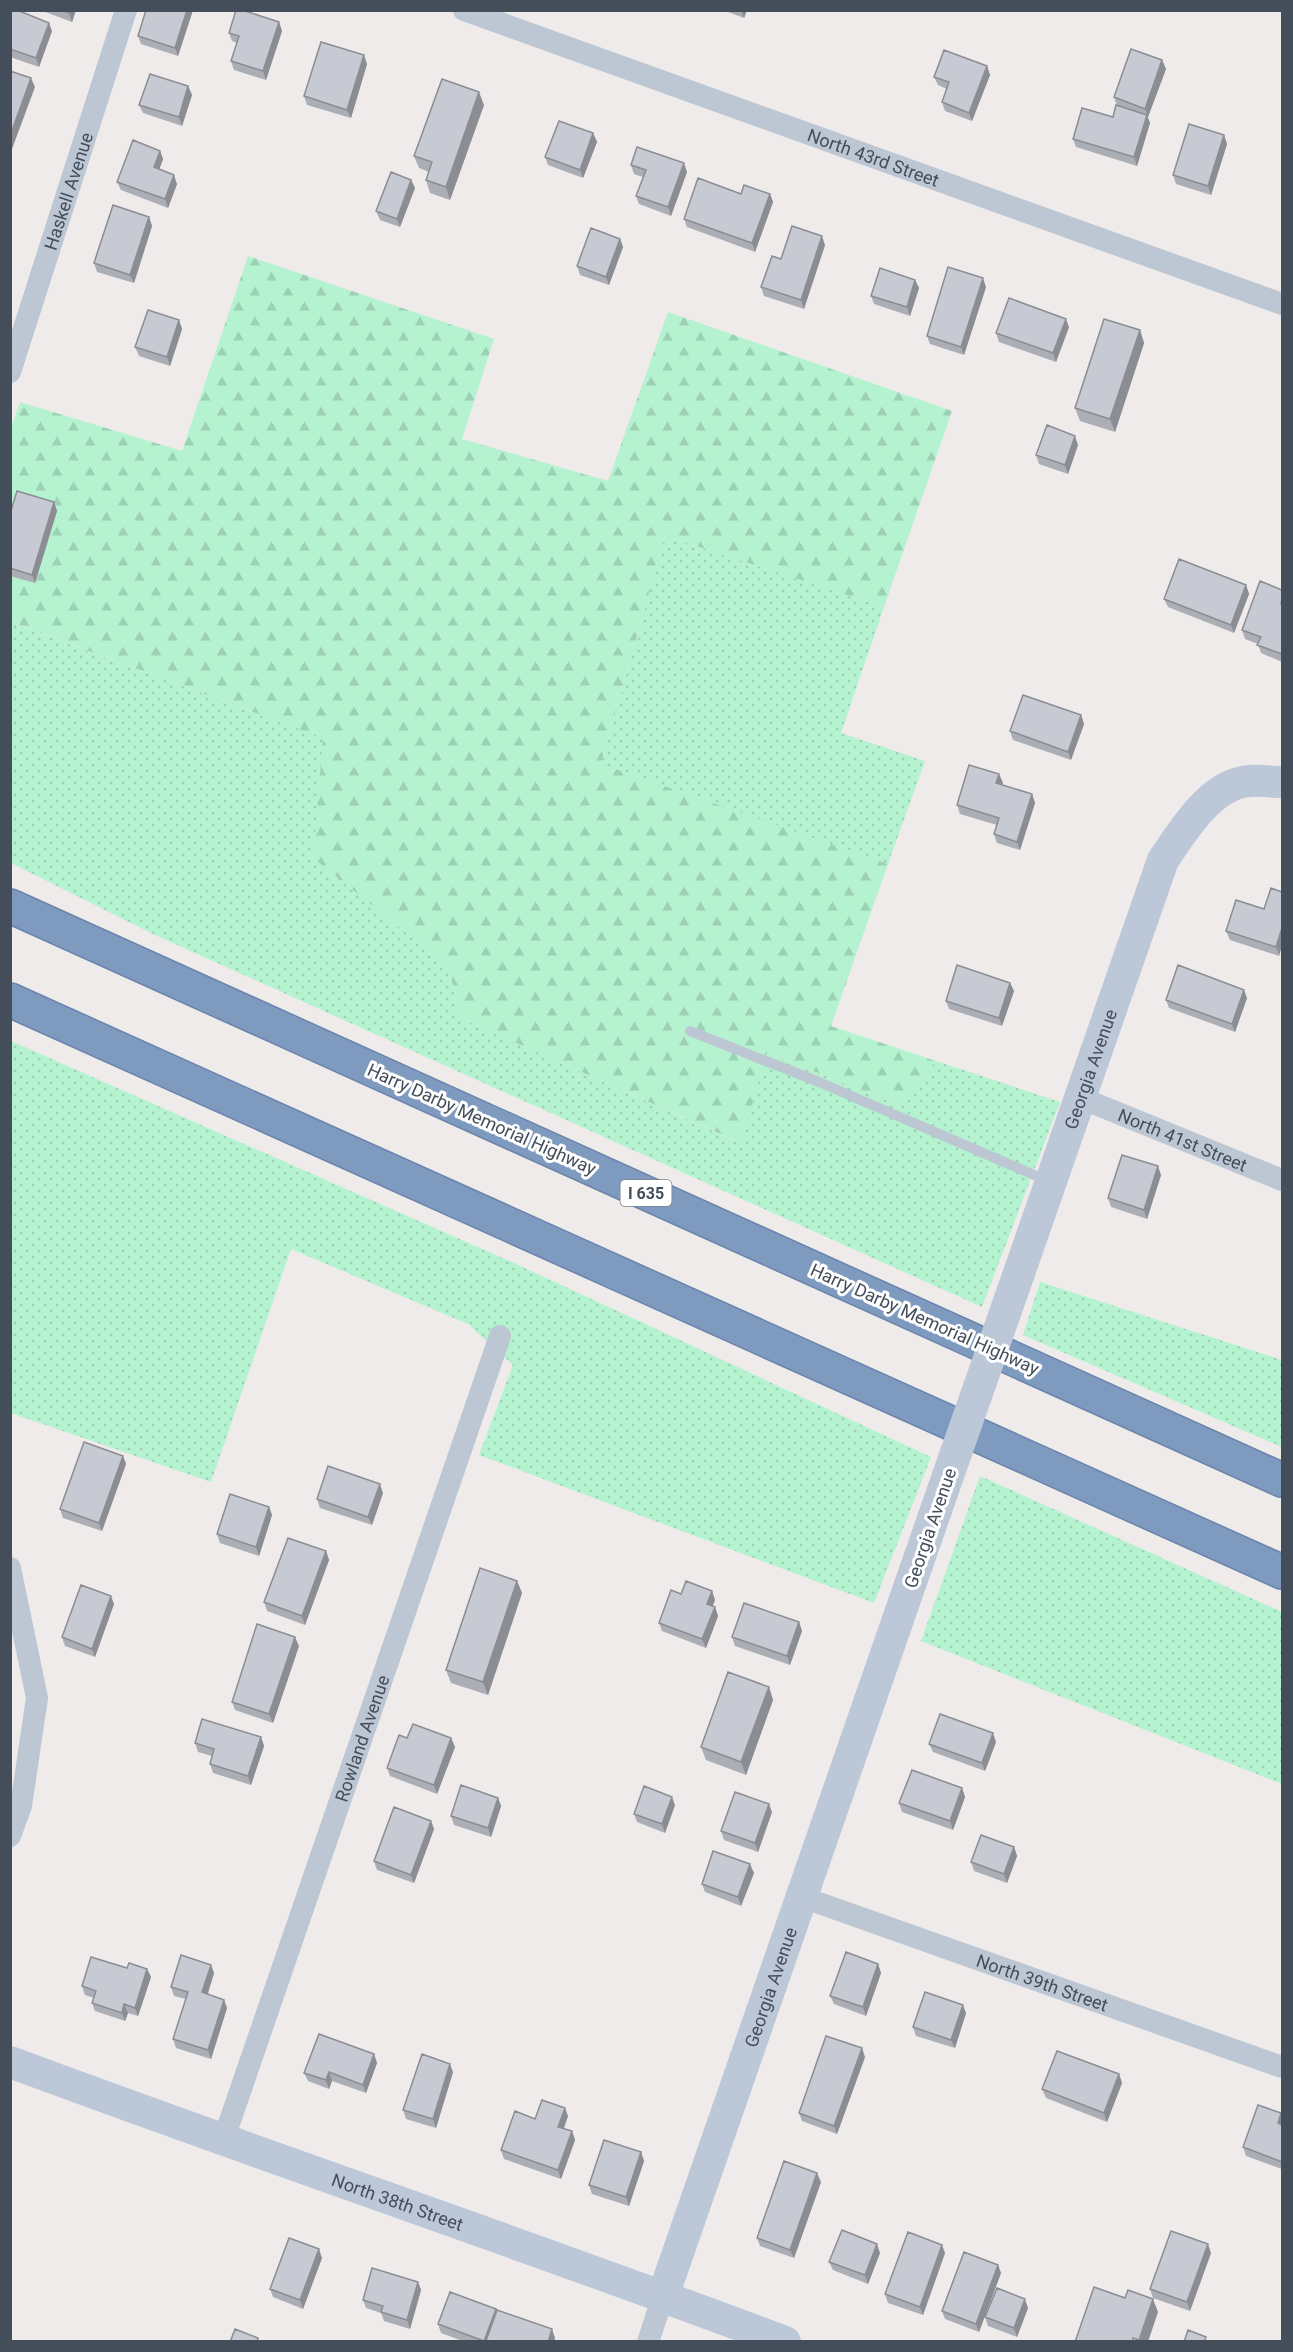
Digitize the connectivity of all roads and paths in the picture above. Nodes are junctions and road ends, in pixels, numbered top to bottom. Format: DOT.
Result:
graph roads {
  1 [pos="126,10"];
  2 [pos="464,10"];
  3 [pos="1282,304"];
  4 [pos="10,372"];
  5 [pos="1282,782"];
  6 [pos="10,906"];
  7 [pos="10,999"];
  8 [pos="690,1031"];
  9 [pos="1082,1098"];
  10 [pos="1282,1180"];
  11 [pos="1051,1183"];
  12 [pos="500,1335"];
  13 [pos="1282,1480"];
  14 [pos="10,1568"];
  15 [pos="1282,1572"];
  16 [pos="10,1836"];
  17 [pos="802,1897"];
  18 [pos="10,2062"];
  19 [pos="1282,2067"];
  20 [pos="223,2141"];
  21 [pos="663,2296"];
  22 [pos="648,2342"];
  23 [pos="785,2342"];
  1 -- 4 [label="street, Haskell Avenue"];
  2 -- 3 [label="street, North 43rd Street"];
  5 -- 9 [label="street, Georgia Avenue"];
  6 -- 13 [label="highway, Harry Darby Memorial Highway / I 635"];
  7 -- 15 [label="highway"];
  8 -- 11 [label="lane"];
  9 -- 10 [label="street, North 41st Street"];
  9 -- 11 [label="street, Georgia Avenue"];
  11 -- 17 [label="street, Georgia Avenue, bridge"];
  12 -- 20 [label="street, Rowland Avenue"];
  14 -- 16 [label="street"];
  17 -- 19 [label="street, North 39th Street"];
  17 -- 21 [label="street, Georgia Avenue"];
  18 -- 20 [label="street, North 38th Street"];
  20 -- 21 [label="street, North 38th Street"];
  21 -- 22 [label="street, Georgia Avenue"];
  21 -- 23 [label="street, North 38th Street"];
}
